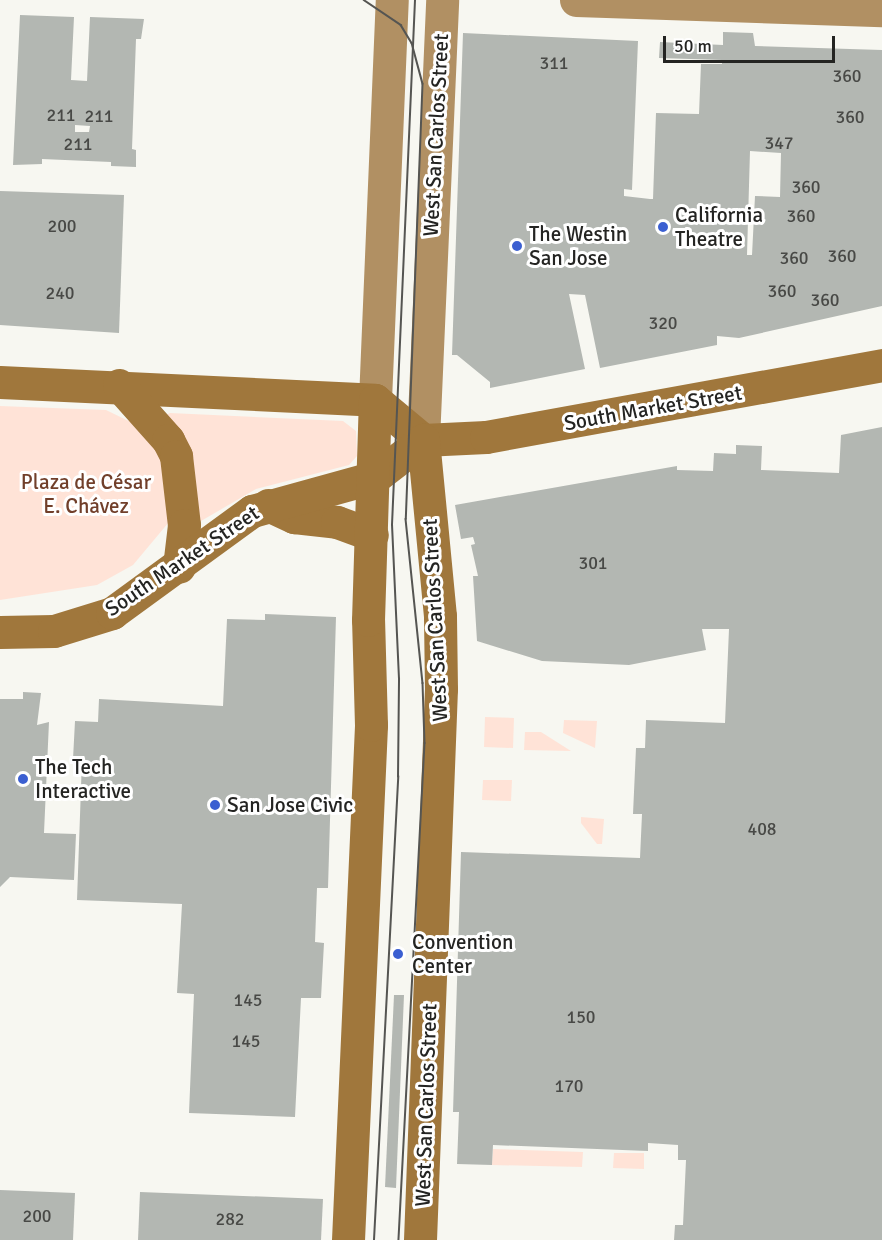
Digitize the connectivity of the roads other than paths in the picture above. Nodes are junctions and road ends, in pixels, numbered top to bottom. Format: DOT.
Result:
graph roads {
  1 [pos="392,0"];
  2 [pos="442,0"];
  3 [pos="576,0"];
  4 [pos="882,10"];
  5 [pos="882,365"];
  6 [pos="0,382"];
  7 [pos="119,385"];
  8 [pos="375,400"];
  9 [pos="423,440"];
  10 [pos="375,477"];
  11 [pos="267,505"];
  12 [pos="372,535"];
  13 [pos="179,567"];
  14 [pos="0,632"];
  15 [pos="348,1240"];
  16 [pos="420,1240"];
  1 -- 8 [label="street"];
  2 -- 9 [label="street, West San Carlos Street"];
  3 -- 4 [label="street"];
  5 -- 9 [label="main road, South Market Street"];
  6 -- 7 [label="main road"];
  7 -- 8 [label="main road"];
  7 -- 13 [label="main road"];
  8 -- 9 [label="main road"];
  8 -- 10 [label="main road"];
  9 -- 10 [label="main road, South Market Street"];
  9 -- 16 [label="main road, West San Carlos Street"];
  10 -- 11 [label="main road, South Market Street"];
  10 -- 12 [label="main road"];
  11 -- 12 [label="main road"];
  11 -- 13 [label="main road, South Market Street"];
  12 -- 15 [label="main road"];
  13 -- 14 [label="main road, South Market Street"];
}
